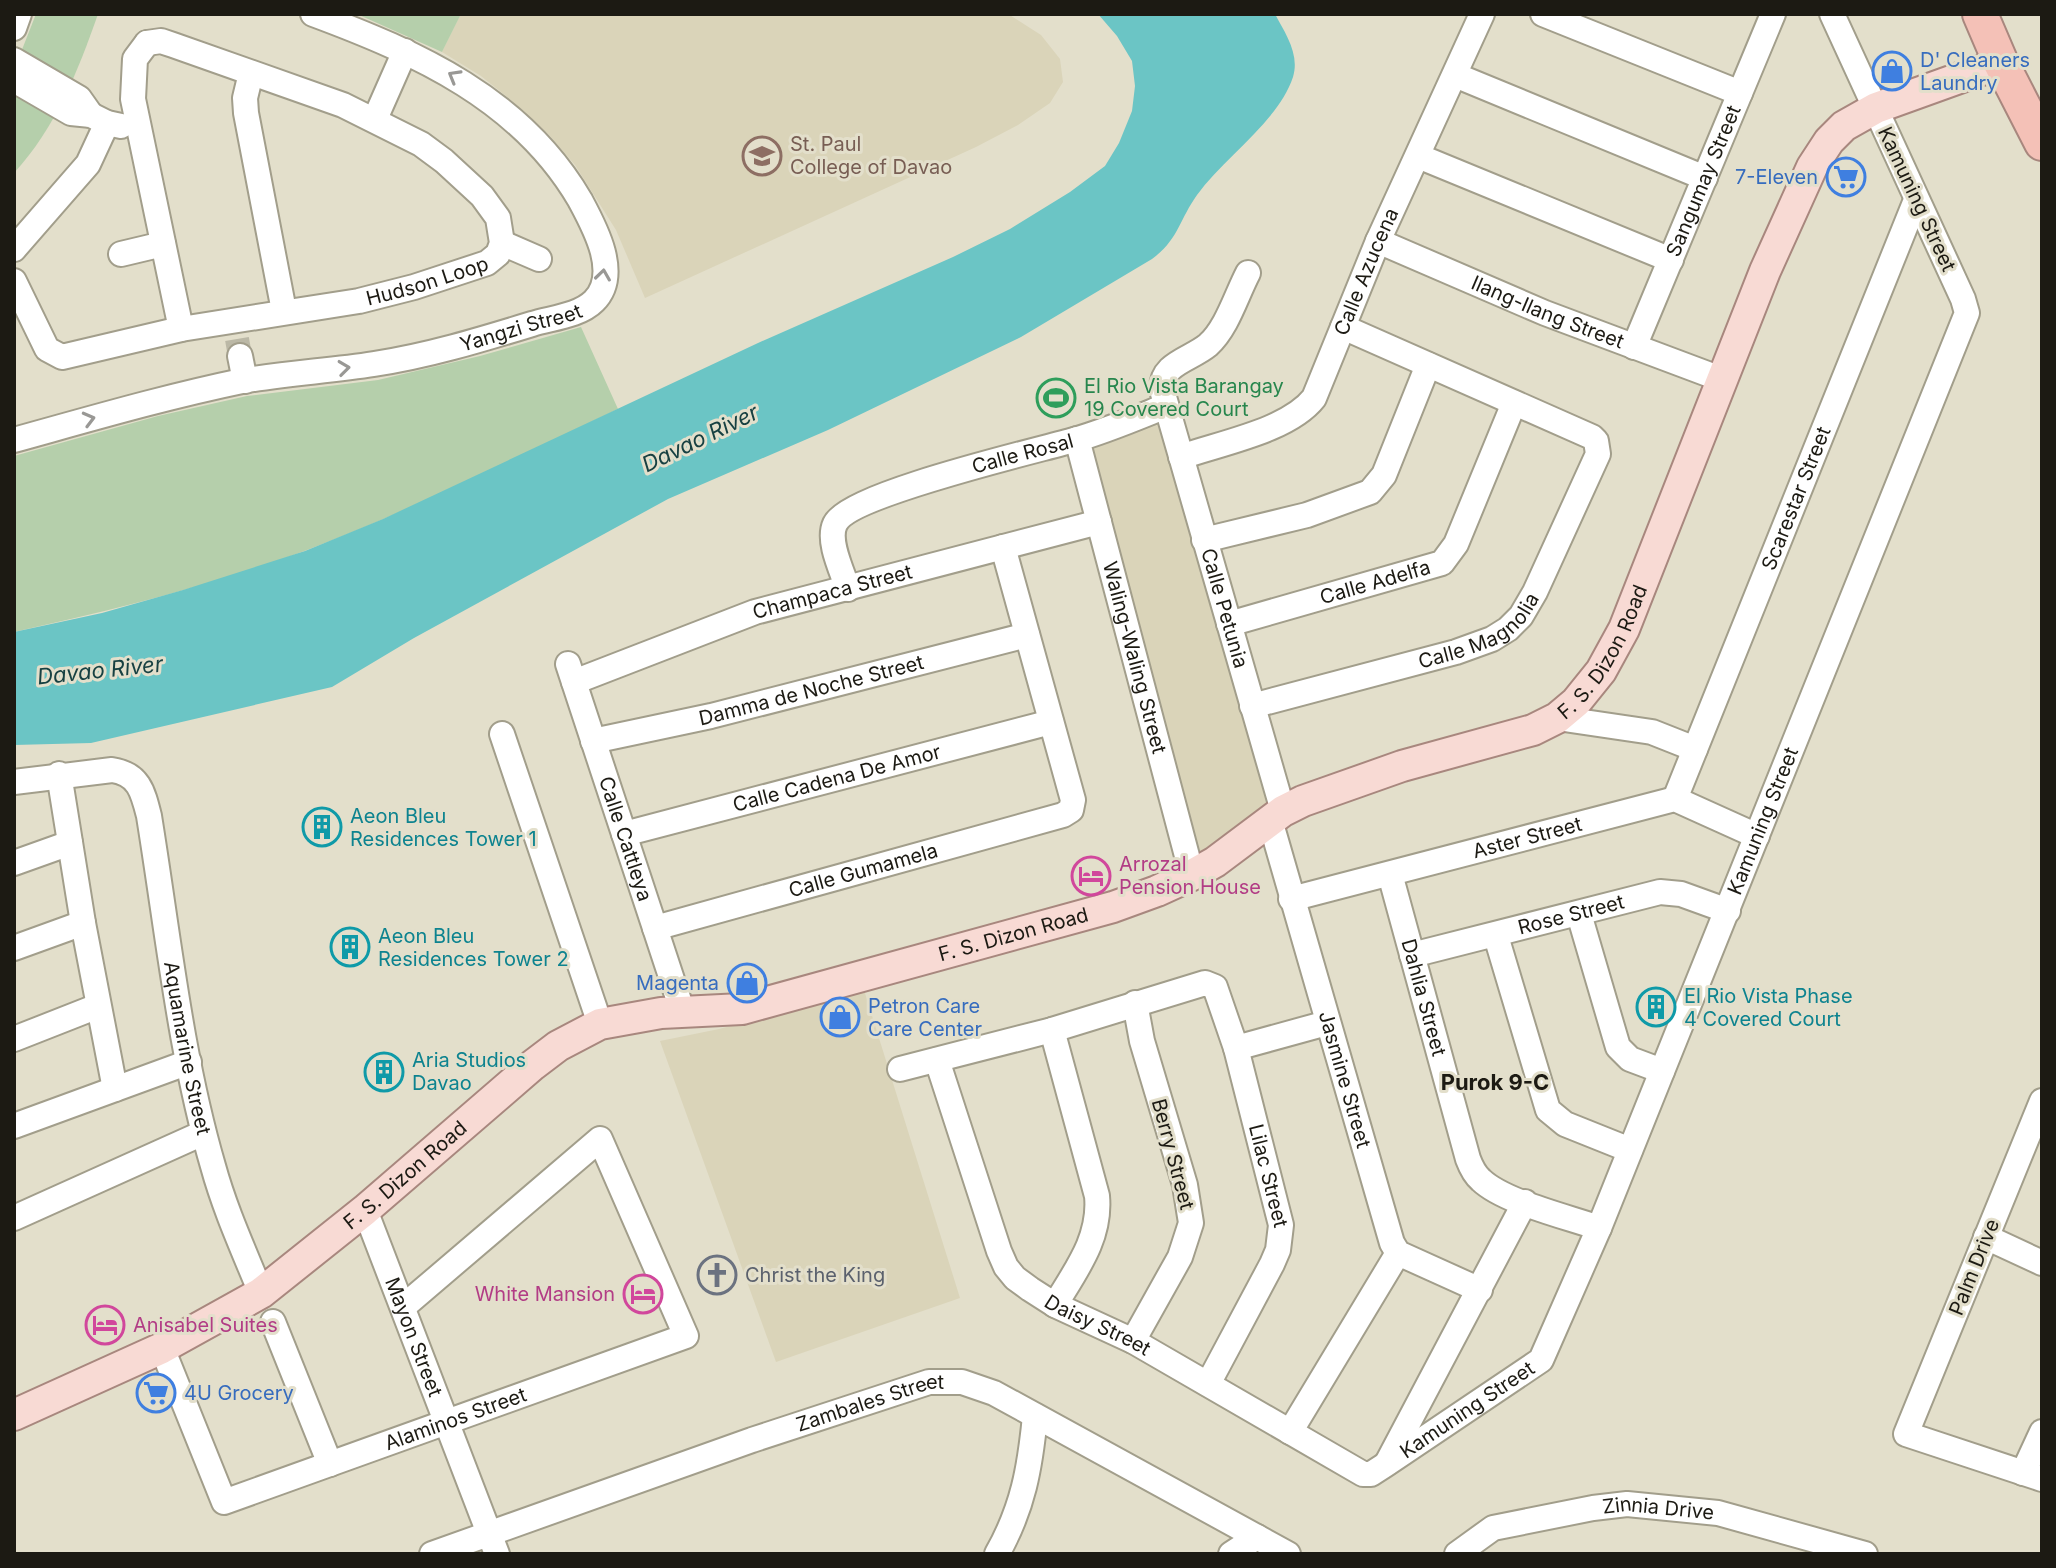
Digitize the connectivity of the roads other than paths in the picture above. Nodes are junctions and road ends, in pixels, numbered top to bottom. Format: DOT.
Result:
graph roads {
  1 [pos="19,14"];
  2 [pos="313,14"];
  3 [pos="1482,14"];
  4 [pos="1543,14"];
  5 [pos="1773,14"];
  6 [pos="1832,14"];
  7 [pos="1980,14"];
  8 [pos="14,28"];
  9 [pos="405,51"];
  10 [pos="14,60"];
  11 [pos="2001,63"];
  12 [pos="251,73"];
  13 [pos="1455,75"];
  14 [pos="14,80"];
  15 [pos="1740,93"];
  16 [pos="1876,108"];
  17 [pos="99,119"];
  18 [pos="375,119"];
  19 [pos="137,125"];
  20 [pos="2042,143"];
  21 [pos="1418,156"];
  22 [pos="1705,178"];
  23 [pos="1916,200"];
  24 [pos="1378,241"];
  25 [pos="502,243"];
  26 [pos="163,244"];
  27 [pos="14,249"];
  28 [pos="121,254"];
  29 [pos="539,259"];
  30 [pos="1671,260"];
  31 [pos="1248,273"];
  32 [pos="14,281"];
  33 [pos="284,311"];
  34 [pos="1343,327"];
  35 [pos="181,329"];
  36 [pos="236,338"];
  37 [pos="1634,347"];
  38 [pos="1428,365"];
  39 [pos="1721,379"];
  40 [pos="245,381"];
  41 [pos="1514,403"];
  42 [pos="1166,406"];
  43 [pos="1077,439"];
  44 [pos="14,440"];
  45 [pos="1181,457"];
  46 [pos="1099,522"];
  47 [pos="1204,540"];
  48 [pos="1003,547"];
  49 [pos="848,589"];
  50 [pos="1229,624"];
  51 [pos="1027,635"];
  52 [pos="571,673"];
  53 [pos="1252,706"];
  54 [pos="1557,718"];
  55 [pos="1051,722"];
  56 [pos="502,734"];
  57 [pos="593,741"];
  58 [pos="1695,749"];
  59 [pos="59,774"];
  60 [pos="14,782"];
  61 [pos="1675,799"];
  62 [pos="1276,815"];
  63 [pos="624,834"];
  64 [pos="1757,836"];
  65 [pos="70,843"];
  66 [pos="14,863"];
  67 [pos="1390,874"];
  68 [pos="1192,875"];
  69 [pos="1291,899"];
  70 [pos="1728,911"];
  71 [pos="1579,914"];
  72 [pos="83,923"];
  73 [pos="655,928"];
  74 [pos="1496,936"];
  75 [pos="14,948"];
  76 [pos="1412,955"];
  77 [pos="1135,1003"];
  78 [pos="98,1006"];
  79 [pos="683,1013"];
  80 [pos="1327,1023"];
  81 [pos="600,1024"];
  82 [pos="1052,1030"];
  83 [pos="14,1039"];
  84 [pos="1236,1048"];
  85 [pos="937,1060"];
  86 [pos="189,1062"];
  87 [pos="900,1069"];
  88 [pos="1662,1071"];
  89 [pos="115,1089"];
  90 [pos="2042,1101"];
  91 [pos="14,1126"];
  92 [pos="203,1133"];
  93 [pos="1630,1150"];
  94 [pos="1525,1202"];
  95 [pos="365,1210"];
  96 [pos="14,1218"];
  97 [pos="1599,1228"];
  98 [pos="1986,1237"];
  99 [pos="1398,1253"];
  100 [pos="2042,1263"];
  101 [pos="1480,1290"];
  102 [pos="261,1293"];
  103 [pos="1055,1305"];
  104 [pos="403,1307"];
  105 [pos="273,1322"];
  106 [pos="1133,1341"];
  107 [pos="162,1348"];
  108 [pos="1208,1384"];
  109 [pos="14,1415"];
  110 [pos="1035,1416"];
  111 [pos="446,1422"];
  112 [pos="1290,1432"];
  113 [pos="2042,1432"];
  114 [pos="330,1464"];
  115 [pos="1385,1465"];
  116 [pos="2033,1476"];
  117 [pos="1257,1537"];
  118 [pos="493,1544"];
  119 [pos="1852,1552"];
  120 [pos="432,1554"];
  121 [pos="997,1554"];
  122 [pos="1231,1554"];
  123 [pos="1288,1554"];
  124 [pos="1457,1554"];
  1 -- 8 [label="street"];
  2 -- 9 [label="street, Yangzi Street"];
  3 -- 13 [label="street, Calle Azucena"];
  4 -- 15 [label="street"];
  5 -- 15 [label="street, Sangumay Street"];
  6 -- 16 [label="street, Kamuning Street"];
  7 -- 11 [label="highway"];
  9 -- 18 [label="street"];
  40 -- 9 [label="street, Yangzi Street, one-way"];
  10 -- 17 [label="street"];
  11 -- 16 [label="main road, F. S. Dizon Road"];
  11 -- 20 [label="highway"];
  12 -- 18 [label="street, Hudson Loop"];
  12 -- 19 [label="street, Hudson Loop"];
  12 -- 33 [label="street"];
  13 -- 21 [label="street, Calle Azucena"];
  13 -- 22 [label="street"];
  14 -- 17 [label="street"];
  15 -- 22 [label="street, Sangumay Street"];
  16 -- 23 [label="street, Kamuning Street"];
  16 -- 39 [label="main road, F. S. Dizon Road"];
  17 -- 19 [label="street"];
  17 -- 27 [label="street"];
  18 -- 25 [label="street, Hudson Loop"];
  19 -- 26 [label="street"];
  21 -- 24 [label="street, Calle Azucena"];
  21 -- 30 [label="street"];
  22 -- 30 [label="street, Sangumay Street"];
  23 -- 58 [label="street, Scarestar Street"];
  23 -- 64 [label="street, Kamuning Street"];
  24 -- 34 [label="street, Calle Azucena"];
  24 -- 37 [label="street, Ilang-Ilang Street"];
  25 -- 29 [label="street"];
  25 -- 33 [label="street, Hudson Loop"];
  26 -- 28 [label="street"];
  26 -- 35 [label="street"];
  30 -- 37 [label="street, Sangumay Street"];
  31 -- 42 [label="street"];
  32 -- 35 [label="street, Hudson Loop"];
  33 -- 36 [label="street, Hudson Loop"];
  34 -- 38 [label="street"];
  34 -- 45 [label="street, Calle Azucena"];
  35 -- 36 [label="street, Hudson Loop"];
  36 -- 40 [label="street"];
  37 -- 39 [label="street, Ilang-Ilang Street"];
  38 -- 41 [label="street"];
  38 -- 47 [label="street"];
  39 -- 54 [label="main road, F. S. Dizon Road"];
  44 -- 40 [label="street, Yangzi Street, one-way"];
  41 -- 50 [label="street, Calle Adelfa"];
  41 -- 53 [label="street, Calle Magnolia"];
  42 -- 43 [label="street, Calle Rosal"];
  42 -- 45 [label="street, Calle Petunia"];
  43 -- 46 [label="street, Waling-Waling Street"];
  43 -- 49 [label="street, Calle Rosal"];
  45 -- 47 [label="street, Calle Petunia"];
  46 -- 48 [label="street, Champaca Street"];
  46 -- 68 [label="street, Waling-Waling Street"];
  47 -- 50 [label="street, Calle Petunia"];
  48 -- 49 [label="street, Champaca Street"];
  48 -- 51 [label="street"];
  49 -- 52 [label="street, Champaca Street"];
  50 -- 53 [label="street, Calle Petunia"];
  51 -- 55 [label="street"];
  51 -- 57 [label="street, Damma de Noche Street"];
  52 -- 57 [label="street, Calle Cattleya"];
  53 -- 62 [label="street, Calle Petunia"];
  54 -- 58 [label="street"];
  54 -- 62 [label="main road, F. S. Dizon Road"];
  55 -- 63 [label="street, Calle Cadena De Amor"];
  55 -- 73 [label="street, Calle Gumamela"];
  56 -- 81 [label="street"];
  57 -- 63 [label="street, Calle Cattleya"];
  58 -- 61 [label="street, Scarestar Street"];
  59 -- 60 [label="street"];
  59 -- 65 [label="street"];
  59 -- 86 [label="street, Aquamarine Street"];
  61 -- 64 [label="street"];
  61 -- 67 [label="street, Aster Street"];
  62 -- 68 [label="main road, F. S. Dizon Road"];
  62 -- 69 [label="street, Jasmine Street"];
  63 -- 73 [label="street, Calle Cattleya"];
  64 -- 70 [label="street, Kamuning Street"];
  65 -- 66 [label="street"];
  65 -- 72 [label="street"];
  67 -- 69 [label="street, Aster Street"];
  67 -- 76 [label="street, Dahlia Street"];
  68 -- 79 [label="main road, F. S. Dizon Road"];
  69 -- 80 [label="street, Jasmine Street"];
  70 -- 71 [label="street, Rose Street"];
  70 -- 88 [label="street, Kamuning Street"];
  71 -- 74 [label="street, Rose Street"];
  71 -- 88 [label="street"];
  72 -- 75 [label="street"];
  72 -- 78 [label="street"];
  73 -- 79 [label="street, Calle Cattleya"];
  74 -- 76 [label="street, Rose Street"];
  74 -- 93 [label="street"];
  76 -- 94 [label="street, Dahlia Street"];
  77 -- 82 [label="street"];
  77 -- 84 [label="street, Lilac Street"];
  77 -- 106 [label="street, Berry Street"];
  78 -- 83 [label="street"];
  78 -- 89 [label="street"];
  79 -- 81 [label="main road, F. S. Dizon Road"];
  80 -- 84 [label="street"];
  80 -- 99 [label="street, Jasmine Street"];
  81 -- 95 [label="main road, F. S. Dizon Road"];
  82 -- 85 [label="street"];
  82 -- 103 [label="street"];
  84 -- 108 [label="street, Lilac Street"];
  85 -- 87 [label="street"];
  85 -- 103 [label="street, Daisy Street"];
  86 -- 89 [label="street"];
  86 -- 92 [label="street, Aquamarine Street"];
  88 -- 93 [label="street, Kamuning Street"];
  89 -- 91 [label="street"];
  90 -- 98 [label="street, Palm Drive"];
  92 -- 96 [label="street"];
  92 -- 102 [label="street, Aquamarine Street"];
  93 -- 97 [label="street, Kamuning Street"];
  94 -- 97 [label="street, Dahlia Street"];
  94 -- 101 [label="street"];
  95 -- 102 [label="main road, F. S. Dizon Road"];
  95 -- 104 [label="street, Mayon Street"];
  97 -- 115 [label="street, Kamuning Street"];
  98 -- 100 [label="street"];
  98 -- 116 [label="street, Palm Drive"];
  99 -- 101 [label="street"];
  99 -- 112 [label="street"];
  101 -- 115 [label="street"];
  102 -- 107 [label="main road, F. S. Dizon Road"];
  103 -- 106 [label="street, Daisy Street"];
  104 -- 111 [label="street, Mayon Street"];
  104 -- 111 [label="street, Alaminos Street"];
  105 -- 114 [label="street"];
  106 -- 108 [label="street, Daisy Street"];
  107 -- 109 [label="main road, F. S. Dizon Road"];
  107 -- 114 [label="street, Alaminos Street"];
  108 -- 112 [label="street, Daisy Street"];
  110 -- 117 [label="street, Zambales Street"];
  110 -- 118 [label="street, Zambales Street"];
  110 -- 121 [label="street"];
  111 -- 114 [label="street, Alaminos Street"];
  111 -- 118 [label="street, Mayon Street"];
  112 -- 115 [label="street, Daisy Street"];
  113 -- 116 [label="street"];
  117 -- 122 [label="street"];
  117 -- 123 [label="street, Zambales Street"];
  118 -- 120 [label="street, Zambales Street"];
  119 -- 124 [label="street, Zinnia Drive"];
}
